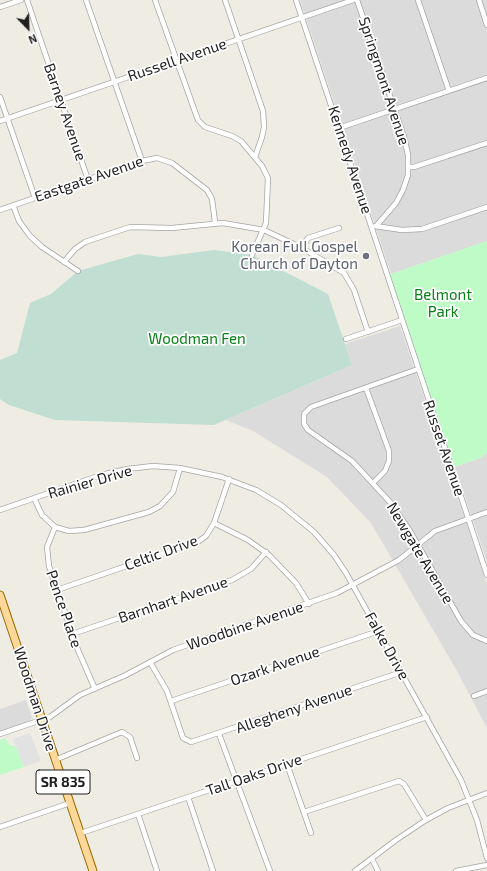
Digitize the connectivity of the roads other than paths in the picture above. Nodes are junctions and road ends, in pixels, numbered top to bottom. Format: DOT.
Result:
graph roads {
  1 [pos="21,0"];
  2 [pos="26,0"];
  3 [pos="86,0"];
  4 [pos="155,0"];
  5 [pos="225,0"];
  6 [pos="296,0"];
  7 [pos="353,0"];
  8 [pos="357,0"];
  9 [pos="418,0"];
  10 [pos="479,0"];
  11 [pos="0,7"];
  12 [pos="302,18"];
  13 [pos="487,24"];
  14 [pos="239,39"];
  15 [pos="176,61"];
  16 [pos="487,78"];
  17 [pos="114,82"];
  18 [pos="449,91"];
  19 [pos="0,97"];
  20 [pos="61,100"];
  21 [pos="394,110"];
  22 [pos="8,118"];
  23 [pos="0,121"];
  24 [pos="340,128"];
  25 [pos="487,143"];
  26 [pos="255,157"];
  27 [pos="142,161"];
  28 [pos="408,167"];
  29 [pos="88,180"];
  30 [pos="35,198"];
  31 [pos="13,206"];
  32 [pos="487,207"];
  33 [pos="0,210"];
  34 [pos="215,222"];
  35 [pos="377,225"];
  36 [pos="372,227"];
  37 [pos="339,228"];
  38 [pos="264,230"];
  39 [pos="302,248"];
  40 [pos="252,255"];
  41 [pos="64,262"];
  42 [pos="78,272"];
  43 [pos="402,320"];
  44 [pos="368,332"];
  45 [pos="346,339"];
  46 [pos="418,369"];
  47 [pos="366,388"];
  48 [pos="180,468"];
  49 [pos="229,479"];
  50 [pos="374,483"];
  51 [pos="34,498"];
  52 [pos="0,510"];
  53 [pos="487,512"];
  54 [pos="468,518"];
  55 [pos="214,523"];
  56 [pos="55,527"];
  57 [pos="418,544"];
  58 [pos="266,552"];
  59 [pos="487,575"];
  60 [pos="353,585"];
  61 [pos="57,590"];
  62 [pos="0,595"];
  63 [pos="309,604"];
  64 [pos="379,631"];
  65 [pos="72,634"];
  66 [pos="487,641"];
  67 [pos="150,662"];
  68 [pos="402,672"];
  69 [pos="95,689"];
  70 [pos="487,691"];
  71 [pos="474,696"];
  72 [pos="171,701"];
  73 [pos="427,717"];
  74 [pos="42,720"];
  75 [pos="0,734"];
  76 [pos="219,734"];
  77 [pos="137,758"];
  78 [pos="55,760"];
  79 [pos="287,764"];
  80 [pos="235,781"];
  81 [pos="487,793"];
  82 [pos="188,797"];
  83 [pos="470,800"];
  84 [pos="70,803"];
  85 [pos="304,812"];
  86 [pos="138,814"];
  87 [pos="426,820"];
  88 [pos="0,827"];
  89 [pos="80,833"];
  90 [pos="311,834"];
  91 [pos="487,858"];
  92 [pos="372,859"];
  93 [pos="487,865"];
  94 [pos="93,871"];
  95 [pos="157,871"];
  96 [pos="213,871"];
  97 [pos="270,871"];
  98 [pos="355,871"];
  99 [pos="378,871"];
  100 [pos="456,871"];
  1 -- 11 [label="street"];
  2 -- 20 [label="street, Barney Avenue"];
  3 -- 17 [label="street"];
  4 -- 15 [label="street"];
  5 -- 14 [label="street"];
  6 -- 12 [label="street, Kennedy Avenue"];
  7 -- 12 [label="street, Russell Avenue"];
  8 -- 21 [label="street, Springmont Avenue"];
  9 -- 18 [label="street"];
  10 -- 13 [label="street"];
  12 -- 14 [label="street, Russell Avenue"];
  12 -- 24 [label="street, Kennedy Avenue"];
  14 -- 15 [label="street, Russell Avenue"];
  14 -- 26 [label="street"];
  15 -- 17 [label="street, Russell Avenue"];
  15 -- 26 [label="street"];
  16 -- 18 [label="street"];
  17 -- 20 [label="street, Russell Avenue"];
  17 -- 27 [label="street"];
  18 -- 21 [label="street"];
  19 -- 22 [label="street"];
  20 -- 22 [label="street, Russell Avenue"];
  20 -- 29 [label="street, Barney Avenue"];
  21 -- 24 [label="street"];
  21 -- 28 [label="street, Springmont Avenue"];
  22 -- 23 [label="street, Russell Avenue"];
  22 -- 30 [label="street"];
  24 -- 36 [label="street, Kennedy Avenue"];
  25 -- 28 [label="street"];
  26 -- 38 [label="street"];
  27 -- 29 [label="street, Eastgate Avenue"];
  27 -- 34 [label="street, Eastgate Avenue"];
  28 -- 35 [label="street, Springmont Avenue"];
  29 -- 30 [label="street, Eastgate Avenue"];
  30 -- 31 [label="street, Eastgate Avenue"];
  31 -- 33 [label="street, Eastgate Avenue"];
  31 -- 41 [label="street"];
  32 -- 35 [label="street"];
  34 -- 38 [label="street"];
  34 -- 41 [label="street"];
  35 -- 36 [label="street"];
  36 -- 43 [label="street, Kennedy Avenue"];
  37 -- 39 [label="street"];
  38 -- 39 [label="street"];
  38 -- 40 [label="street"];
  39 -- 44 [label="street"];
  41 -- 42 [label="street"];
  43 -- 44 [label="street"];
  43 -- 46 [label="street, Russet Avenue"];
  44 -- 45 [label="street"];
  46 -- 47 [label="street"];
  46 -- 54 [label="street, Russet Avenue"];
  47 -- 50 [label="street"];
  47 -- 50 [label="street, Newgate Avenue"];
  48 -- 49 [label="street, Rainier Drive"];
  48 -- 51 [label="street, Rainier Drive"];
  48 -- 56 [label="street"];
  49 -- 55 [label="street, Celtic Drive"];
  49 -- 60 [label="street, Falke Drive"];
  50 -- 57 [label="street, Newgate Avenue"];
  51 -- 52 [label="street, Rainier Drive"];
  51 -- 56 [label="street"];
  53 -- 54 [label="street, Woodbine Avenue"];
  54 -- 57 [label="street, Woodbine Avenue"];
  54 -- 59 [label="street, Russet Avenue"];
  55 -- 58 [label="street"];
  55 -- 61 [label="street, Celtic Drive"];
  56 -- 61 [label="street, Pence Place"];
  57 -- 60 [label="street, Woodbine Avenue"];
  57 -- 66 [label="street, Newgate Avenue"];
  58 -- 63 [label="street"];
  58 -- 65 [label="street, Barnhart Avenue"];
  60 -- 63 [label="street, Woodbine Avenue"];
  60 -- 64 [label="street, Falke Drive"];
  61 -- 65 [label="street, Pence Place"];
  62 -- 74 [label="main road, Woodman Drive / SR 835"];
  63 -- 67 [label="street, Woodbine Avenue"];
  64 -- 68 [label="street, Falke Drive"];
  64 -- 72 [label="street, Ozark Avenue"];
  65 -- 69 [label="street, Pence Place"];
  67 -- 69 [label="street, Woodbine Avenue"];
  67 -- 72 [label="street"];
  68 -- 73 [label="street, Falke Drive"];
  68 -- 76 [label="street, Allegheny Avenue"];
  69 -- 74 [label="street, Woodbine Avenue"];
  70 -- 71 [label="street"];
  72 -- 76 [label="street, Allegheny Avenue"];
  73 -- 79 [label="street, Tall Oaks Drive"];
  73 -- 83 [label="street, Falke Drive"];
  74 -- 75 [label="street, Woodbine Avenue"];
  74 -- 78 [label="main road, Woodman Drive / SR 835"];
  76 -- 80 [label="street"];
  77 -- 78 [label="street"];
  78 -- 84 [label="main road, Woodman Drive / SR 835"];
  79 -- 80 [label="street, Tall Oaks Drive"];
  79 -- 85 [label="street"];
  80 -- 82 [label="street, Tall Oaks Drive"];
  80 -- 97 [label="street"];
  81 -- 83 [label="street"];
  82 -- 86 [label="street, Tall Oaks Drive"];
  82 -- 96 [label="street"];
  83 -- 87 [label="street"];
  83 -- 91 [label="street, Falke Drive"];
  84 -- 88 [label="street"];
  84 -- 89 [label="main road, Woodman Drive / SR 835"];
  85 -- 87 [label="street"];
  85 -- 90 [label="street"];
  86 -- 89 [label="street, Tall Oaks Drive"];
  86 -- 95 [label="street"];
  87 -- 92 [label="street"];
  89 -- 94 [label="main road, Woodman Drive / SR 835"];
  92 -- 98 [label="street"];
  92 -- 99 [label="street"];
  93 -- 100 [label="street"];
}
